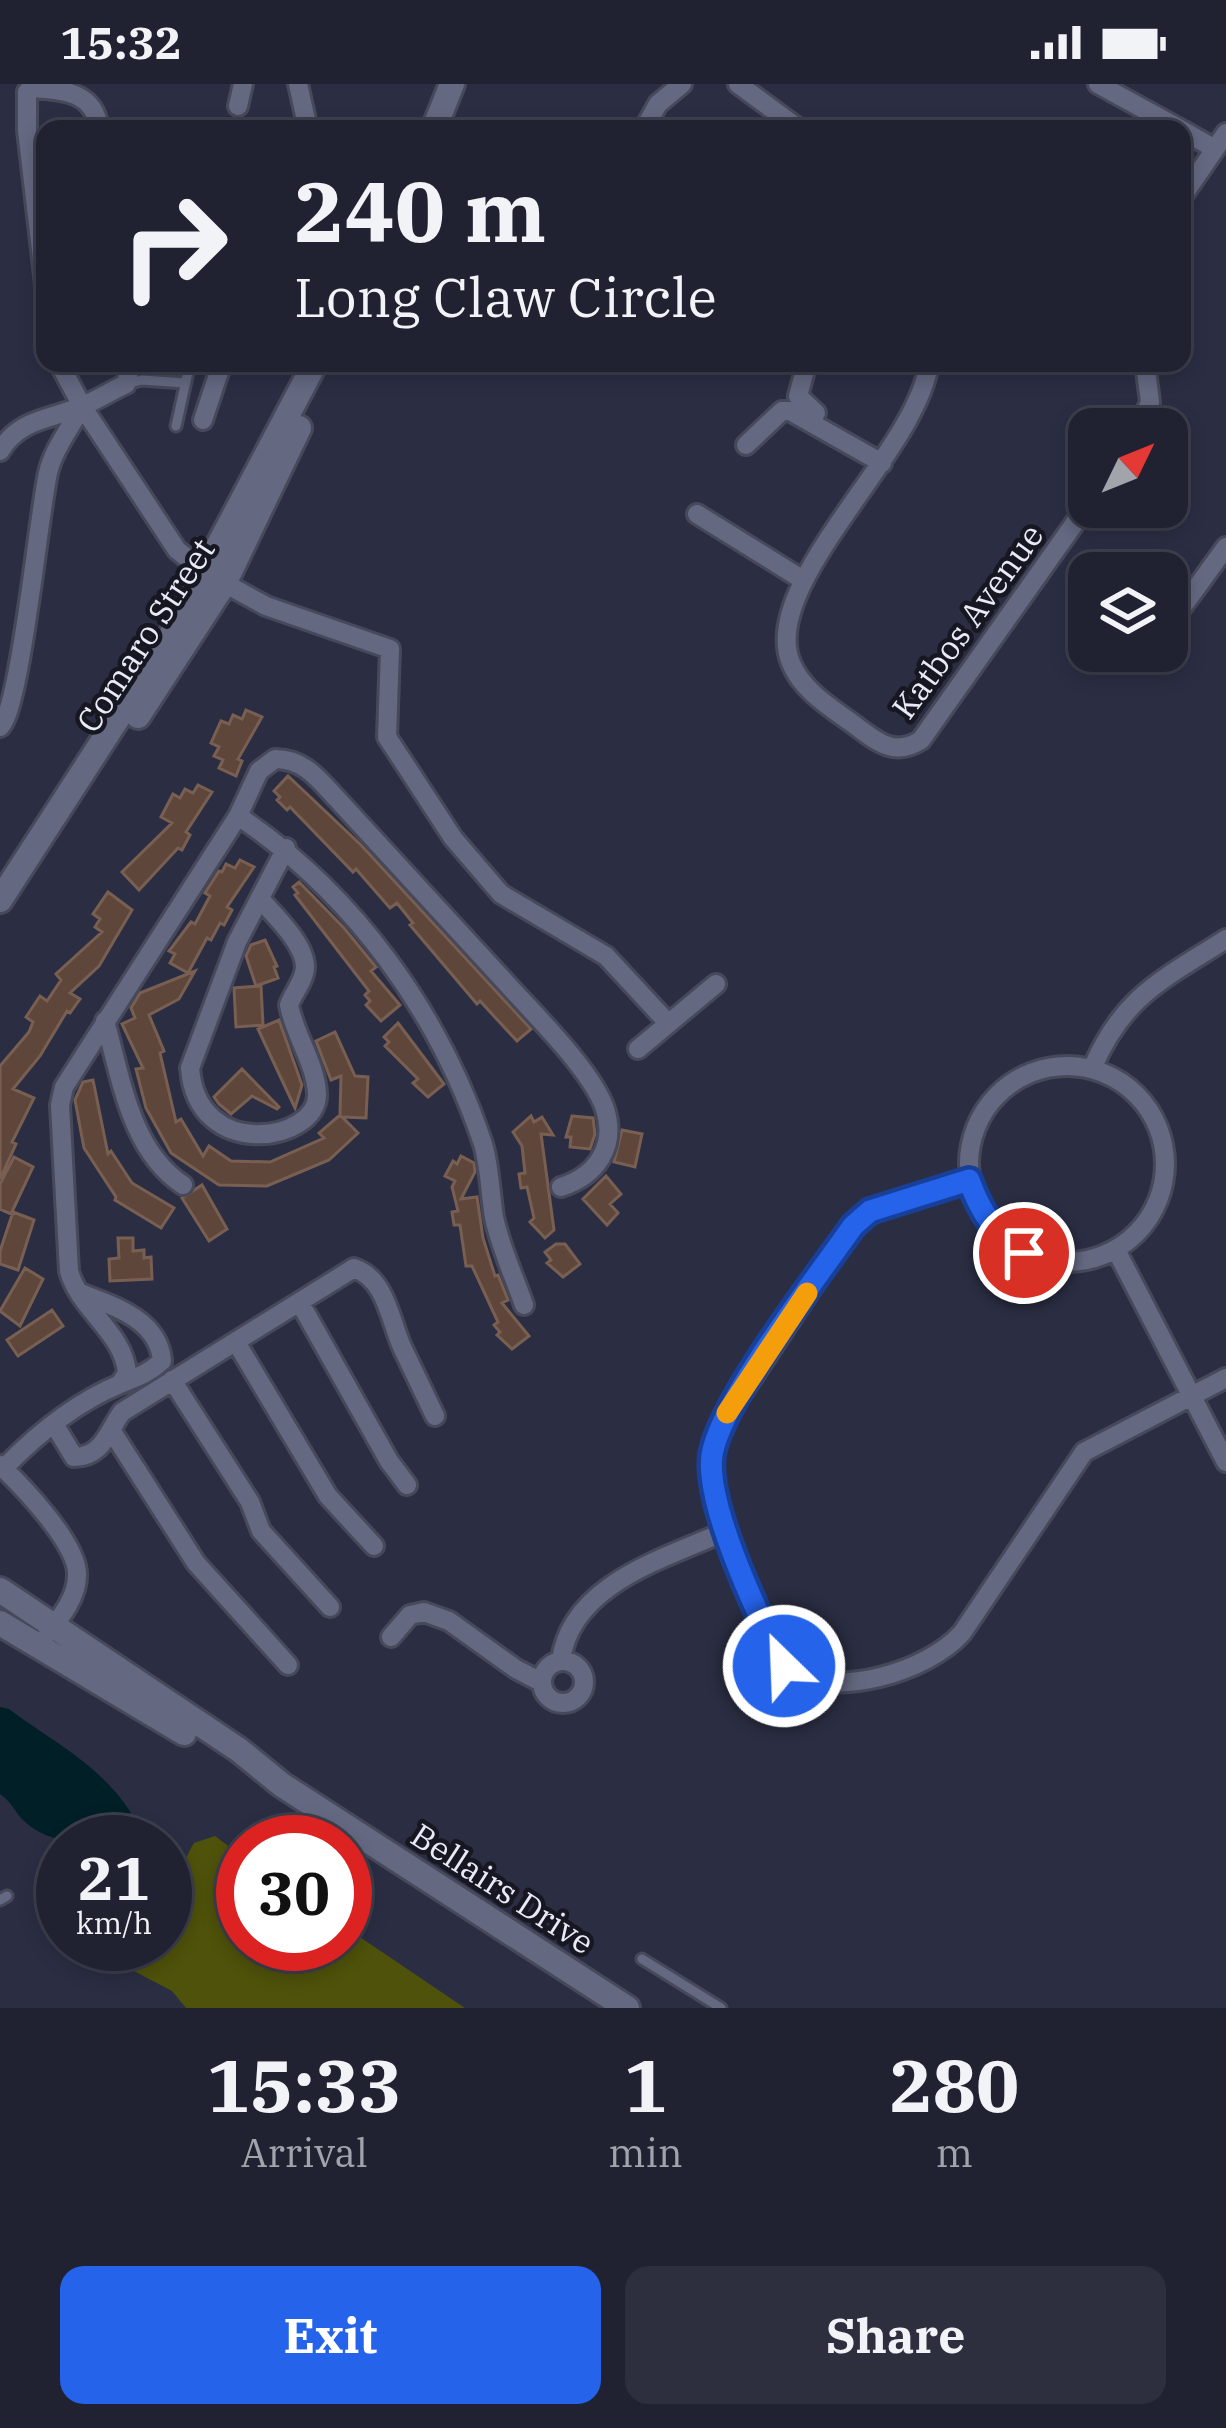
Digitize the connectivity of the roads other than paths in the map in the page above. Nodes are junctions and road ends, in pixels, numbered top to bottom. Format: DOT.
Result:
graph roads {
  1 [pos="243,84"];
  2 [pos="298,84"];
  3 [pos="452,84"];
  4 [pos="682,84"];
  5 [pos="738,84"];
  6 [pos="1098,84"];
  7 [pos="238,106"];
  8 [pos="98,120"];
  9 [pos="306,120"];
  10 [pos="438,120"];
  11 [pos="648,120"];
  12 [pos="787,120"];
  13 [pos="1163,120"];
  14 [pos="1191,133"];
  15 [pos="1221,141"];
  16 [pos="1191,184"];
  17 [pos="36,207"];
  18 [pos="64,372"];
  19 [pos="129,372"];
  20 [pos="188,372"];
  21 [pos="219,372"];
  22 [pos="311,372"];
  23 [pos="326,372"];
  24 [pos="805,372"];
  25 [pos="927,372"];
  26 [pos="1145,372"];
  27 [pos="185,383"];
  28 [pos="126,384"];
  29 [pos="82,406"];
  30 [pos="1148,408"];
  31 [pos="203,420"];
  32 [pos="176,426"];
  33 [pos="746,445"];
  34 [pos="0,451"];
  35 [pos="884,458"];
  36 [pos="697,514"];
  37 [pos="1071,528"];
  38 [pos="1226,547"];
  39 [pos="215,578"];
  40 [pos="803,580"];
  41 [pos="1188,599"];
  42 [pos="0,728"];
  43 [pos="238,816"];
  44 [pos="286,848"];
  45 [pos="0,900"];
  46 [pos="261,900"];
  47 [pos="1226,939"];
  48 [pos="716,984"];
  49 [pos="105,1021"];
  50 [pos="668,1024"];
  51 [pos="638,1049"];
  52 [pos="1091,1069"];
  53 [pos="969,1180"];
  54 [pos="183,1185"];
  55 [pos="561,1187"];
  56 [pos="1116,1250"];
  57 [pos="80,1293"];
  58 [pos="300,1303"];
  59 [pos="524,1304"];
  60 [pos="236,1342"];
  61 [pos="1226,1378"];
  62 [pos="172,1380"];
  63 [pos="120,1384"];
  64 [pos="1192,1397"];
  65 [pos="435,1416"];
  66 [pos="54,1424"];
  67 [pos="112,1433"];
  68 [pos="1226,1462"];
  69 [pos="2,1467"];
  70 [pos="407,1485"];
  71 [pos="726,1532"];
  72 [pos="374,1546"];
  73 [pos="0,1590"];
  74 [pos="330,1606"];
  75 [pos="0,1623"];
  76 [pos="54,1625"];
  77 [pos="391,1637"];
  78 [pos="38,1647"];
  79 [pos="561,1661"];
  80 [pos="288,1665"];
  81 [pos="541,1682"];
  82 [pos="282,1785"];
  83 [pos="642,1958"];
  84 [pos="627,2008"];
  85 [pos="722,2008"];
  1 -- 7 [label="street"];
  2 -- 9 [label="street"];
  3 -- 10 [label="street"];
  4 -- 11 [label="street"];
  5 -- 12 [label="street"];
  6 -- 13 [label="street"];
  8 -- 17 [label="street"];
  14 -- 15 [label="street"];
  15 -- 16 [label="street"];
  18 -- 29 [label="street"];
  19 -- 28 [label="street"];
  20 -- 27 [label="lane"];
  21 -- 31 [label="street"];
  22 -- 39 [label="street, Comaro Street"];
  23 -- 39 [label="street, Comaro Street"];
  24 -- 35 [label="street"];
  25 -- 35 [label="street"];
  26 -- 30 [label="street"];
  27 -- 28 [label="lane"];
  27 -- 32 [label="lane"];
  28 -- 29 [label="street"];
  29 -- 34 [label="street"];
  29 -- 39 [label="street"];
  29 -- 42 [label="street"];
  33 -- 35 [label="street"];
  35 -- 40 [label="street"];
  36 -- 40 [label="street"];
  37 -- 40 [label="street, Katbos Avenue"];
  38 -- 41 [label="street"];
  39 -- 45 [label="street, Comaro Street"];
  39 -- 50 [label="street"];
  43 -- 44 [label="street"];
  43 -- 49 [label="street"];
  43 -- 55 [label="street"];
  44 -- 46 [label="street"];
  44 -- 59 [label="street"];
  46 -- 46 [label="street"];
  47 -- 52 [label="street"];
  48 -- 50 [label="street"];
  49 -- 54 [label="street"];
  49 -- 57 [label="street"];
  50 -- 51 [label="street"];
  52 -- 53 [label="street"];
  52 -- 56 [label="street"];
  53 -- 56 [label="street"];
  53 -- 71 [label="street"];
  56 -- 64 [label="street"];
  57 -- 63 [label="street"];
  57 -- 63 [label="street"];
  58 -- 60 [label="street"];
  58 -- 65 [label="street"];
  58 -- 70 [label="street"];
  60 -- 62 [label="street"];
  60 -- 72 [label="street"];
  61 -- 64 [label="street"];
  62 -- 67 [label="street"];
  62 -- 74 [label="street"];
  63 -- 66 [label="street"];
  64 -- 68 [label="street"];
  64 -- 71 [label="street"];
  66 -- 67 [label="street"];
  66 -- 69 [label="street"];
  67 -- 80 [label="street"];
  69 -- 76 [label="street"];
  71 -- 79 [label="street"];
  73 -- 76 [label="street, Bellairs Drive"];
  75 -- 78 [label="street, Bellairs Drive"];
  76 -- 78 [label="street"];
  76 -- 82 [label="street, Bellairs Drive"];
  77 -- 81 [label="street"];
  78 -- 82 [label="street, Bellairs Drive"];
  79 -- 81 [label="street"];
  79 -- 81 [label="street"];
  82 -- 84 [label="street, Bellairs Drive"];
  83 -- 85 [label="lane"];
}
